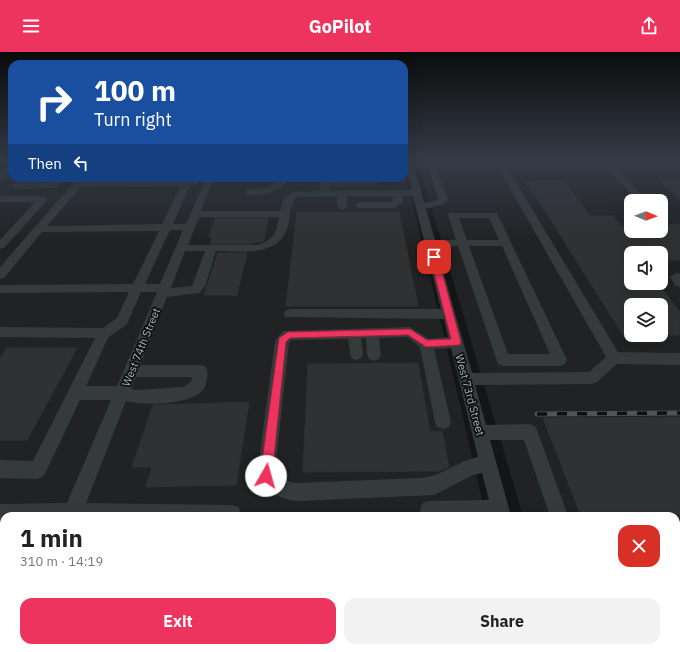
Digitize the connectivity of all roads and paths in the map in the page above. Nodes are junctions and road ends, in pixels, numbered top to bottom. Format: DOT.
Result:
graph roads {
  1 [pos="15,187"];
  2 [pos="77,187"];
  3 [pos="185,187"];
  4 [pos="206,187"];
  5 [pos="276,187"];
  6 [pos="324,187"];
  7 [pos="415,187"];
  8 [pos="438,187"];
  9 [pos="514,187"];
  10 [pos="249,192"];
  11 [pos="398,193"];
  12 [pos="417,193"];
  13 [pos="324,194"];
  14 [pos="342,194"];
  15 [pos="1,199"];
  16 [pos="358,205"];
  17 [pos="342,207"];
  18 [pos="421,207"];
  19 [pos="195,214"];
  20 [pos="285,214"];
  21 [pos="190,227"];
  22 [pos="166,228"];
  23 [pos="39,229"];
  24 [pos="430,243"];
  25 [pos="463,243"];
  26 [pos="506,243"];
  27 [pos="0,246"];
  28 [pos="181,248"];
  29 [pos="212,248"];
  30 [pos="0,275"];
  31 [pos="137,288"];
  32 [pos="0,289"];
  33 [pos="164,290"];
  34 [pos="290,314"];
  35 [pos="449,314"];
  36 [pos="0,332"];
  37 [pos="354,333"];
  38 [pos="372,333"];
  39 [pos="103,335"];
  40 [pos="456,342"];
  41 [pos="426,344"];
  42 [pos="356,354"];
  43 [pos="374,355"];
  44 [pos="614,358"];
  45 [pos="680,359"];
  46 [pos="131,371"];
  47 [pos="466,379"];
  48 [pos="74,393"];
  49 [pos="122,393"];
  50 [pos="443,422"];
  51 [pos="480,433"];
  52 [pos="488,464"];
  53 [pos="0,469"];
  54 [pos="429,510"];
  55 [pos="73,512"];
  56 [pos="501,512"];
  57 [pos="558,512"];
  1 -- 15 [label="street"];
  2 -- 23 [label="street"];
  3 -- 22 [label="street"];
  4 -- 19 [label="street, West 74th Street"];
  5 -- 10 [label="street"];
  6 -- 13 [label="street"];
  7 -- 12 [label="street, West 73rd Street"];
  8 -- 18 [label="street"];
  9 -- 44 [label="street"];
  11 -- 12 [label="street"];
  11 -- 14 [label="street"];
  11 -- 16 [label="street"];
  12 -- 18 [label="street, West 73rd Street"];
  13 -- 14 [label="street"];
  13 -- 20 [label="street"];
  14 -- 17 [label="street"];
  15 -- 27 [label="street"];
  18 -- 24 [label="street, West 73rd Street"];
  19 -- 20 [label="street"];
  19 -- 21 [label="street, West 74th Street"];
  20 -- 29 [label="street"];
  21 -- 22 [label="street"];
  21 -- 28 [label="street, West 74th Street"];
  22 -- 23 [label="street"];
  22 -- 31 [label="street"];
  23 -- 30 [label="street"];
  24 -- 25 [label="street"];
  24 -- 35 [label="street, West 73rd Street"];
  25 -- 26 [label="street"];
  25 -- 26 [label="street"];
  25 -- 26 [label="street"];
  28 -- 29 [label="street"];
  28 -- 33 [label="street, West 74th Street"];
  29 -- 33 [label="street"];
  31 -- 32 [label="street"];
  31 -- 33 [label="street"];
  31 -- 39 [label="street"];
  33 -- 46 [label="street, West 74th Street"];
  34 -- 35 [label="street"];
  35 -- 40 [label="street, West 73rd Street"];
  36 -- 39 [label="street"];
  37 -- 38 [label="street"];
  37 -- 42 [label="street"];
  37 -- 52 [label="street"];
  38 -- 41 [label="street"];
  38 -- 43 [label="street"];
  39 -- 48 [label="street"];
  40 -- 41 [label="street"];
  40 -- 47 [label="street, West 73rd Street"];
  41 -- 50 [label="street"];
  44 -- 45 [label="street"];
  44 -- 47 [label="street"];
  46 -- 49 [label="street, West 74th Street"];
  46 -- 49 [label="street"];
  47 -- 51 [label="street, West 73rd Street"];
  48 -- 49 [label="street"];
  48 -- 53 [label="street"];
  49 -- 55 [label="street, West 74th Street"];
  51 -- 52 [label="street, West 73rd Street"];
  51 -- 57 [label="street"];
  52 -- 56 [label="street, West 73rd Street"];
  54 -- 56 [label="street"];
}
